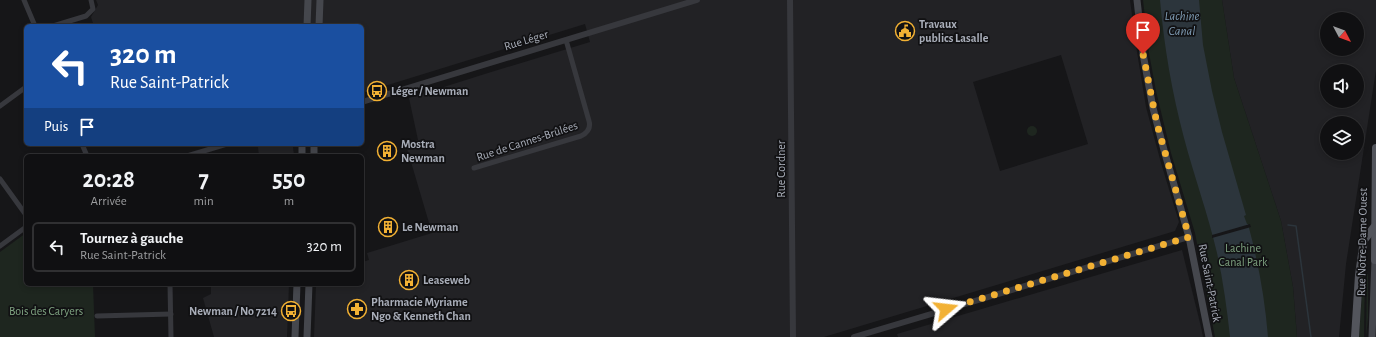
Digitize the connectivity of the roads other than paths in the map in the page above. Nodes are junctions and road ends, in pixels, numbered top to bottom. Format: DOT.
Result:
graph roads {
  1 [pos="24,0"];
  2 [pos="91,0"];
  3 [pos="308,0"];
  4 [pos="320,0"];
  5 [pos="697,0"];
  6 [pos="790,0"];
  7 [pos="1137,0"];
  8 [pos="34,24"];
  9 [pos="59,24"];
  10 [pos="307,24"];
  11 [pos="319,24"];
  12 [pos="566,40"];
  13 [pos="24,88"];
  14 [pos="364,101"];
  15 [pos="0,106"];
  16 [pos="220,146"];
  17 [pos="1376,148"];
  18 [pos="194,154"];
  19 [pos="474,168"];
  20 [pos="0,179"];
  21 [pos="24,212"];
  22 [pos="1376,226"];
  23 [pos="24,228"];
  24 [pos="1189,237"];
  25 [pos="0,246"];
  26 [pos="1375,260"];
  27 [pos="170,286"];
  28 [pos="297,286"];
  29 [pos="309,286"];
  30 [pos="171,314"];
  31 [pos="97,316"];
  32 [pos="171,337"];
  33 [pos="295,337"];
  34 [pos="307,337"];
  35 [pos="793,337"];
  36 [pos="854,337"];
  37 [pos="1209,337"];
  38 [pos="1355,337"];
  39 [pos="1372,337"];
  1 -- 8 [label="street"];
  2 -- 9 [label="street"];
  3 -- 10 [label="main road"];
  4 -- 11 [label="main road"];
  5 -- 12 [label="street, Rue Léger"];
  6 -- 35 [label="street, Rue Cordner"];
  7 -- 24 [label="main road, Rue Saint-Patrick"];
  12 -- 14 [label="street, Rue Léger"];
  12 -- 19 [label="street, Rue de Cannes-Brûlées"];
  13 -- 15 [label="street"];
  16 -- 18 [label="street"];
  17 -- 22 [label="main road, Rue Notre-Dame Ouest"];
  20 -- 21 [label="street"];
  22 -- 26 [label="main road, Rue Notre-Dame Ouest"];
  22 -- 38 [label="main road"];
  23 -- 25 [label="street"];
  24 -- 36 [label="street"];
  24 -- 37 [label="main road, Rue Saint-Patrick"];
  26 -- 39 [label="main road, Rue Notre-Dame Ouest"];
  27 -- 30 [label="street"];
  28 -- 33 [label="main road"];
  29 -- 34 [label="main road"];
  30 -- 31 [label="street"];
  30 -- 32 [label="street"];
}
